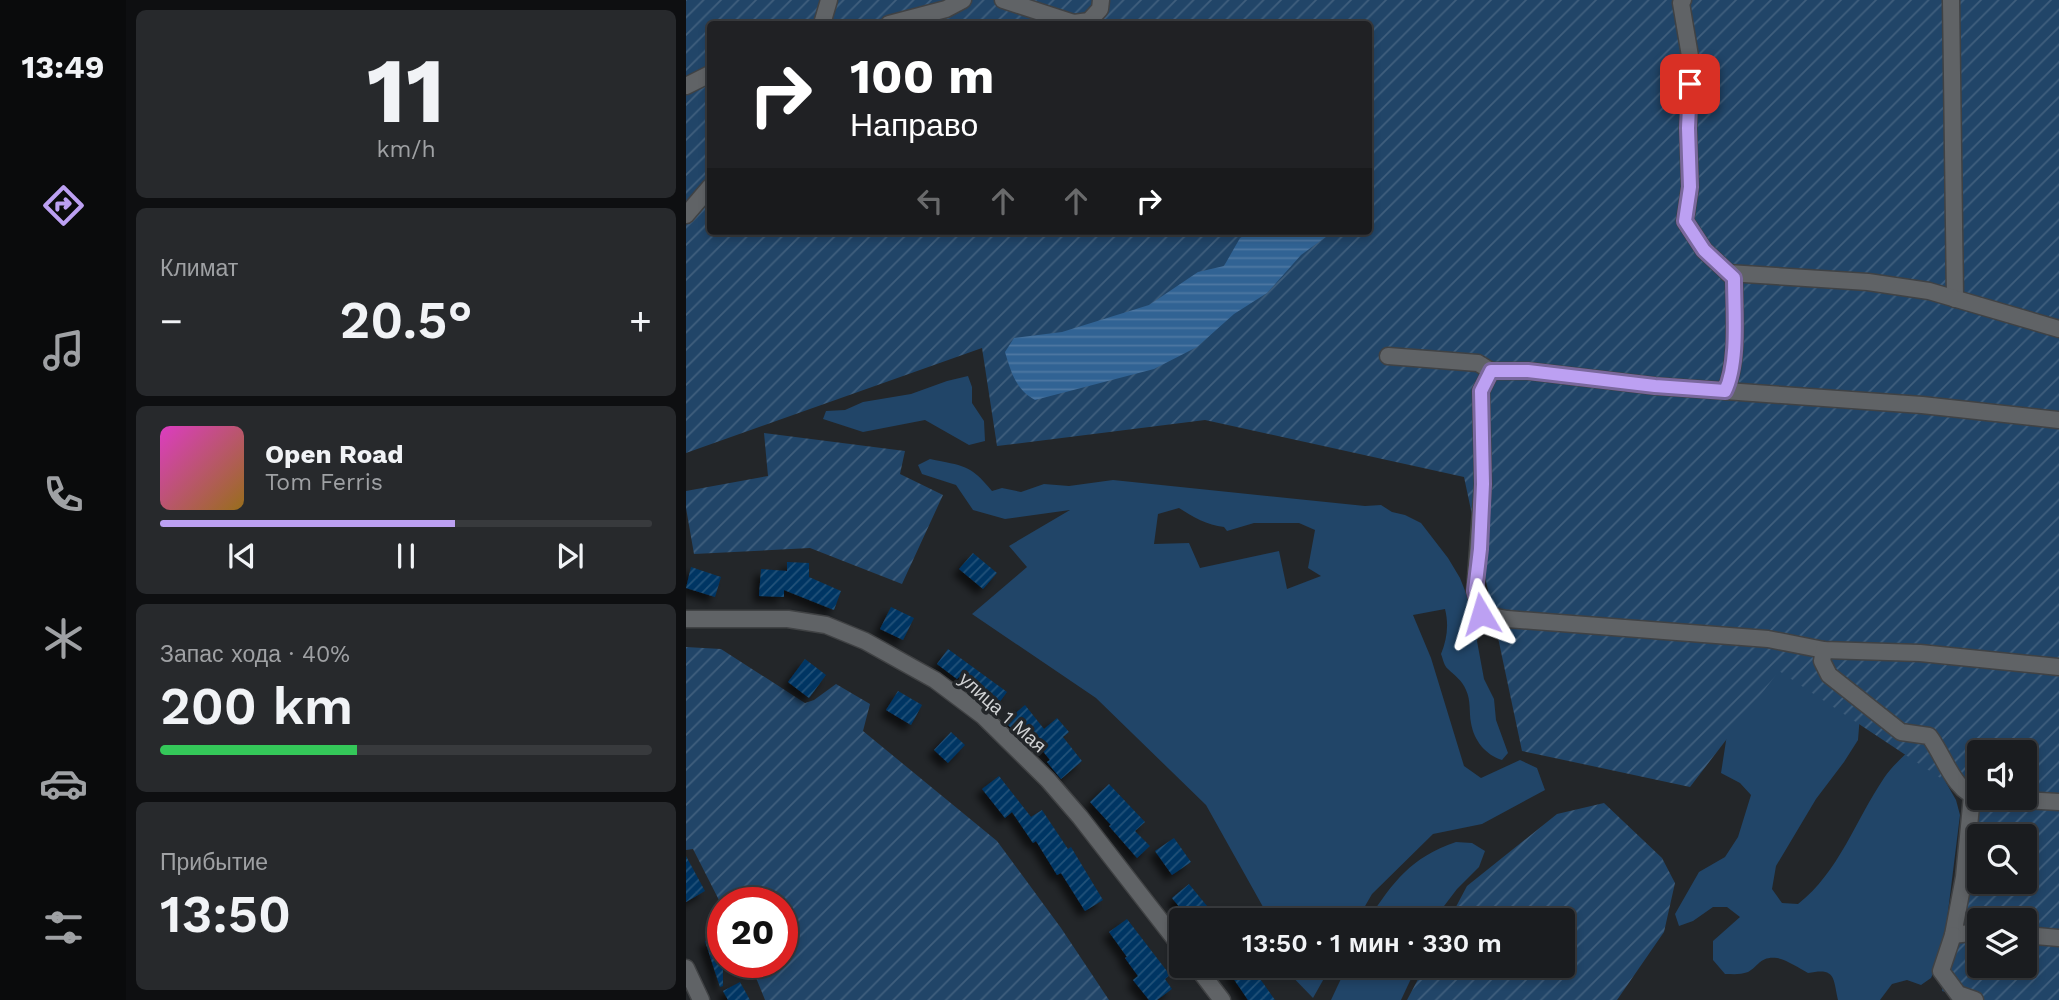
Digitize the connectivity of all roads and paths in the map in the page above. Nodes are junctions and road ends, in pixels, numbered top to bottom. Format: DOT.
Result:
graph roads {
  1 [pos="829,0"];
  2 [pos="963,0"];
  3 [pos="1003,0"];
  4 [pos="1101,0"];
  5 [pos="1683,0"];
  6 [pos="1951,0"];
  7 [pos="823,21"];
  8 [pos="900,21"];
  9 [pos="1068,21"];
  10 [pos="1089,21"];
  11 [pos="707,76"];
  12 [pos="686,86"];
  13 [pos="707,190"];
  14 [pos="686,215"];
  15 [pos="1728,273"];
  16 [pos="1955,299"];
  17 [pos="2059,329"];
  18 [pos="1388,356"];
  19 [pos="1491,371"];
  20 [pos="1725,391"];
  21 [pos="2059,420"];
  22 [pos="686,619"];
  23 [pos="1824,650"];
  24 [pos="2059,667"];
  25 [pos="1967,790"];
  26 [pos="2037,801"];
  27 [pos="2059,802"];
  28 [pos="1974,810"];
  29 [pos="1169,932"];
  30 [pos="1967,933"];
  31 [pos="1953,935"];
  32 [pos="2037,936"];
  33 [pos="2059,938"];
  34 [pos="686,968"];
  35 [pos="1205,978"];
  36 [pos="701,1000"];
  37 [pos="1222,1000"];
  38 [pos="1975,1000"];
  1 -- 7 [label="street"];
  2 -- 8 [label="street"];
  3 -- 9 [label="street"];
  4 -- 10 [label="street"];
  5 -- 15 [label="street"];
  6 -- 16 [label="street"];
  11 -- 12 [label="street"];
  13 -- 14 [label="street"];
  15 -- 16 [label="street"];
  15 -- 20 [label="street"];
  16 -- 17 [label="street"];
  18 -- 19 [label="street"];
  19 -- 20 [label="street"];
  19 -- 23 [label="street"];
  20 -- 21 [label="street"];
  22 -- 29 [label="street, улица 1 Мая"];
  23 -- 24 [label="street"];
  23 -- 25 [label="street"];
  26 -- 27 [label="street"];
  28 -- 31 [label="street"];
  30 -- 31 [label="street"];
  31 -- 38 [label="street"];
  32 -- 33 [label="street"];
  34 -- 36 [label="street"];
  35 -- 37 [label="street"];
}
